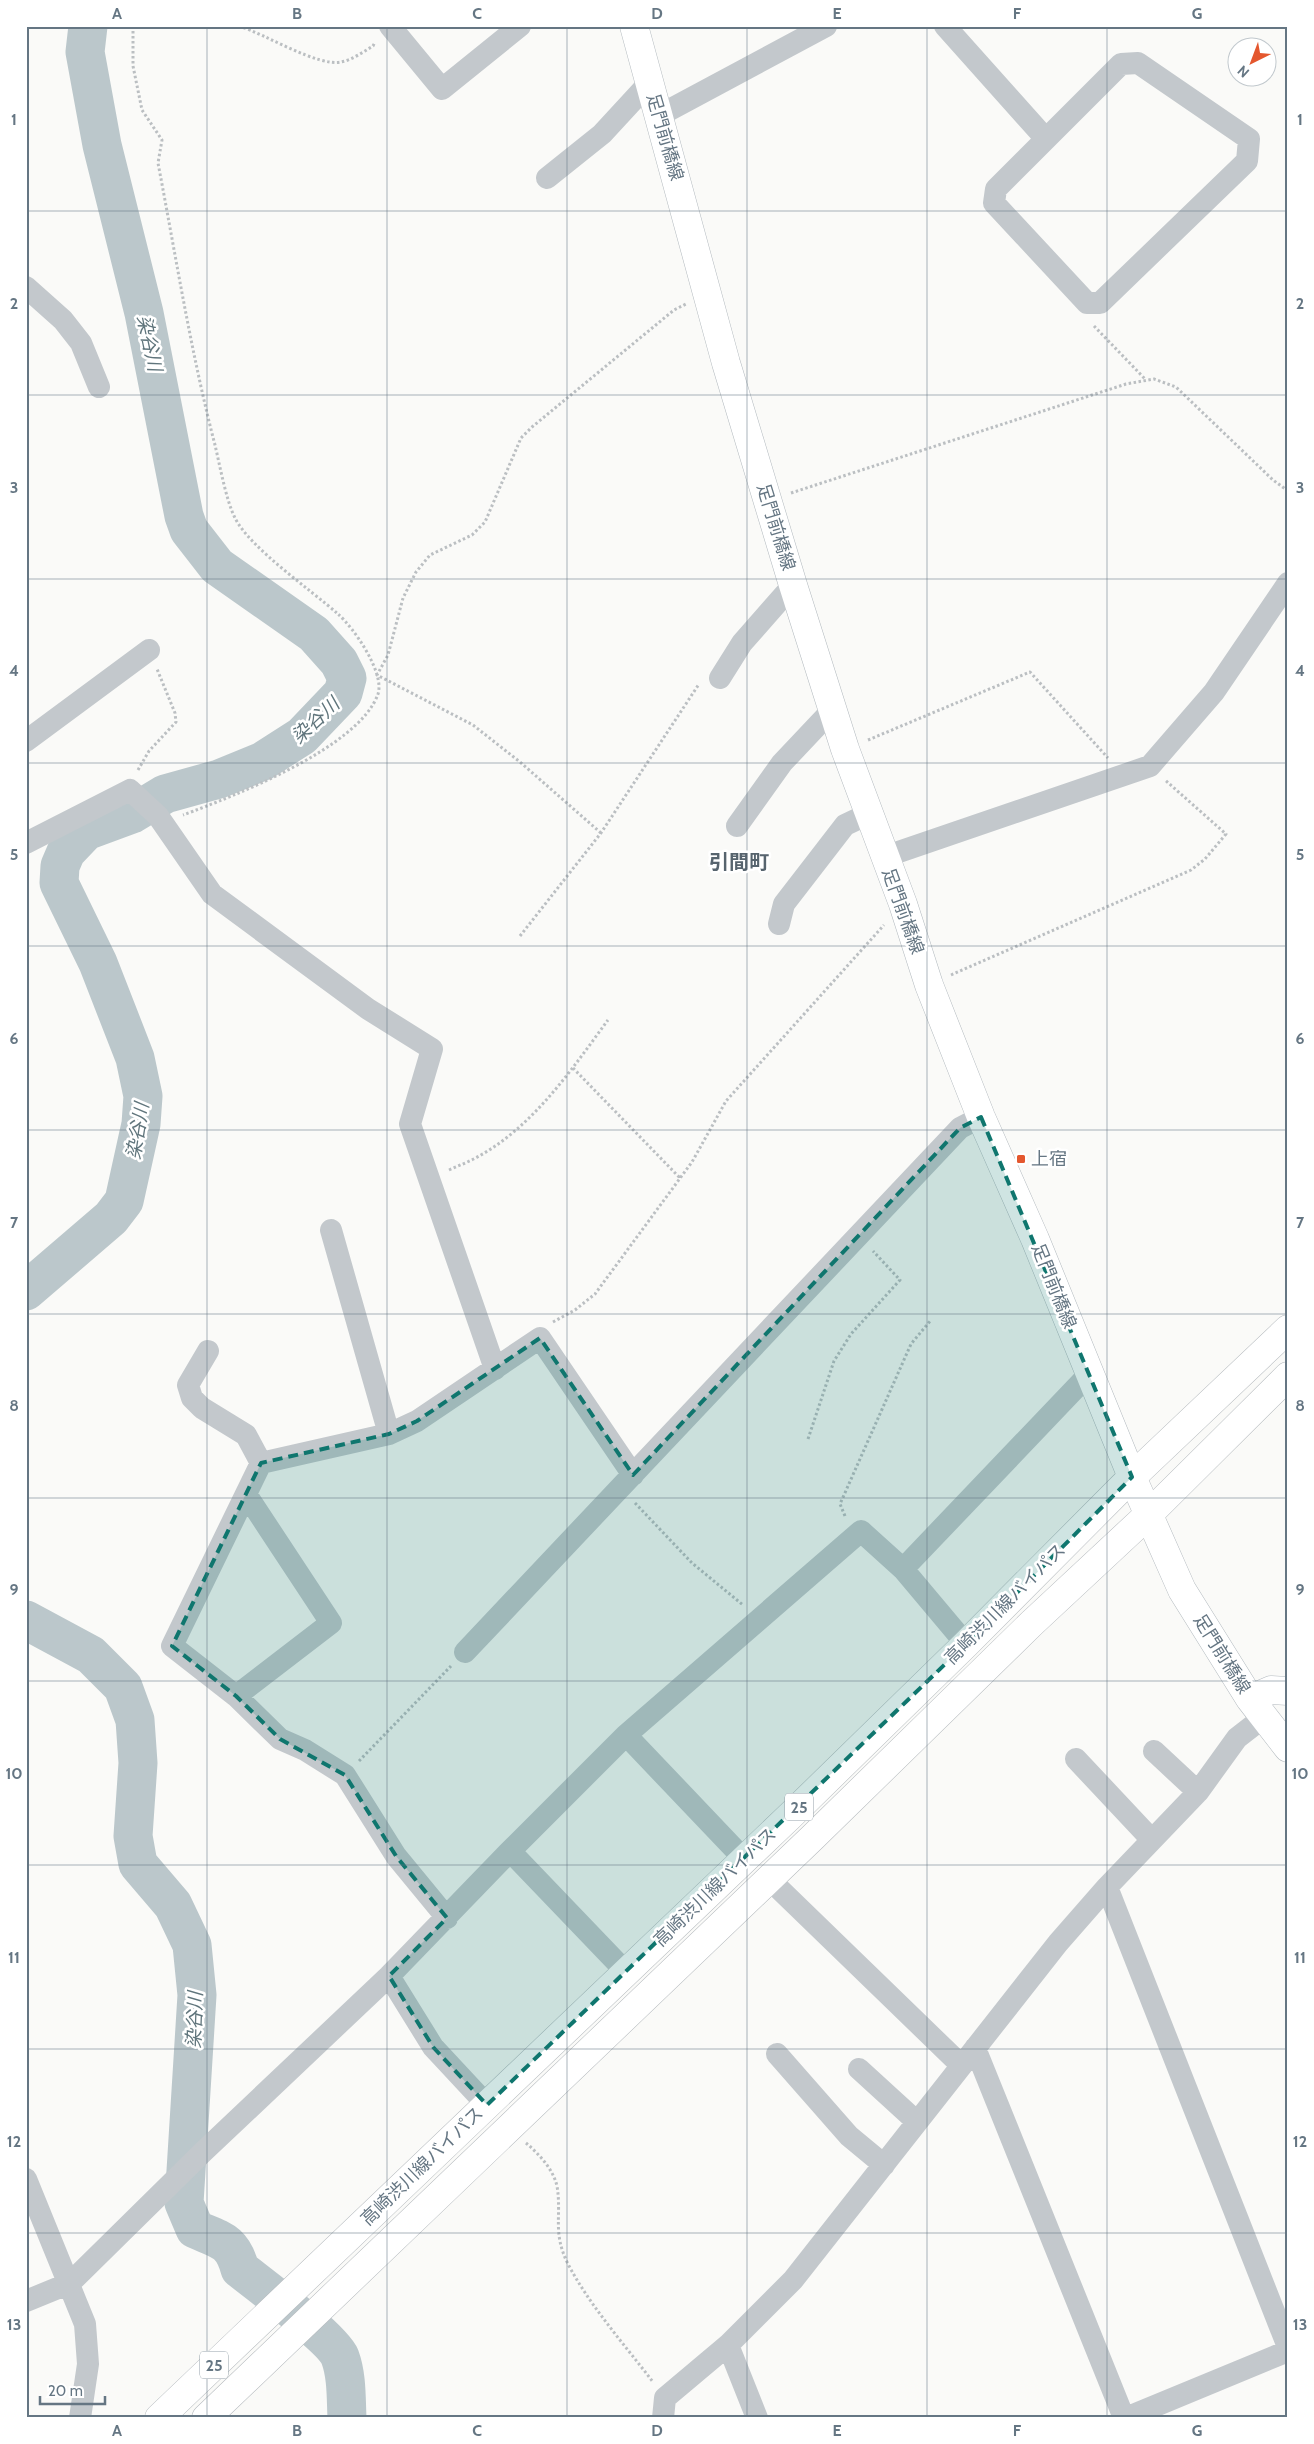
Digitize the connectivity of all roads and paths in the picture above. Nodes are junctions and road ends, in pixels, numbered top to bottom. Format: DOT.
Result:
graph roads {
  1 [pos="133,26"];
  2 [pos="239,26"];
  3 [pos="520,26"];
  4 [pos="634,26"];
  5 [pos="826,26"];
  6 [pos="945,26"];
  7 [pos="383,33"];
  8 [pos="649,83"];
  9 [pos="660,115"];
  10 [pos="1046,139"];
  11 [pos="547,178"];
  12 [pos="26,287"];
  13 [pos="706,293"];
  14 [pos="1094,326"];
  15 [pos="1147,381"];
  16 [pos="99,386"];
  17 [pos="1288,491"];
  18 [pos="768,501"];
  19 [pos="1288,583"];
  20 [pos="792,585"];
  21 [pos="149,650"];
  22 [pos="377,675"];
  23 [pos="711,678"];
  24 [pos="832,709"];
  25 [pos="26,741"];
  26 [pos="845,749"];
  27 [pos="1150,766"];
  28 [pos="1123,775"];
  29 [pos="130,790"];
  30 [pos="868,814"];
  31 [pos="158,816"];
  32 [pos="737,826"];
  33 [pos="601,833"];
  34 [pos="26,843"];
  35 [pos="884,857"];
  36 [pos="903,904"];
  37 [pos="779,924"];
  38 [pos="520,936"];
  39 [pos="929,985"];
  40 [pos="608,1020"];
  41 [pos="573,1068"];
  42 [pos="981,1117"];
  43 [pos="680,1178"];
  44 [pos="429,1179"];
  45 [pos="331,1230"];
  46 [pos="858,1236"];
  47 [pos="931,1320"];
  48 [pos="1288,1329"];
  49 [pos="540,1338"];
  50 [pos="208,1351"];
  51 [pos="495,1369"];
  52 [pos="1090,1373"];
  53 [pos="1288,1376"];
  54 [pos="389,1434"];
  55 [pos="808,1439"];
  56 [pos="261,1462"];
  57 [pos="1132,1477"];
  58 [pos="626,1481"];
  59 [pos="246,1494"];
  60 [pos="1149,1514"];
  61 [pos="861,1531"];
  62 [pos="903,1569"];
  63 [pos="759,1618"];
  64 [pos="966,1644"];
  65 [pos="465,1652"];
  66 [pos="1288,1691"];
  67 [pos="236,1696"];
  68 [pos="1257,1708"];
  69 [pos="626,1735"];
  70 [pos="1288,1748"];
  71 [pos="1154,1751"];
  72 [pos="1076,1759"];
  73 [pos="345,1775"];
  74 [pos="1198,1792"];
  75 [pos="1152,1840"];
  76 [pos="510,1851"];
  77 [pos="744,1859"];
  78 [pos="769,1879"];
  79 [pos="1106,1887"];
  80 [pos="447,1918"];
  81 [pos="626,1972"];
  82 [pos="389,1976"];
  83 [pos="777,2054"];
  84 [pos="968,2057"];
  85 [pos="859,2069"];
  86 [pos="487,2104"];
  87 [pos="917,2122"];
  88 [pos="509,2128"];
  89 [pos="884,2164"];
  90 [pos="26,2178"];
  91 [pos="70,2283"];
  92 [pos="26,2301"];
  93 [pos="728,2345"];
  94 [pos="1288,2349"];
  95 [pos="664,2408"];
  96 [pos="80,2418"];
  97 [pos="159,2418"];
  98 [pos="206,2418"];
  99 [pos="757,2418"];
  100 [pos="1125,2418"];
  1 -- 22 [label="path"];
  2 -- 7 [label="path"];
  3 -- 7 [label="street"];
  4 -- 8 [label="main road, 足門前橋線"];
  5 -- 9 [label="street"];
  6 -- 10 [label="street"];
  8 -- 9 [label="main road, 足門前橋線"];
  8 -- 11 [label="street"];
  9 -- 13 [label="main road, 足門前橋線"];
  10 -- 10 [label="street"];
  12 -- 16 [label="street"];
  13 -- 18 [label="main road, 足門前橋線"];
  13 -- 22 [label="path"];
  14 -- 15 [label="path"];
  15 -- 17 [label="path"];
  15 -- 18 [label="path"];
  18 -- 20 [label="main road, 足門前橋線"];
  19 -- 27 [label="street"];
  20 -- 23 [label="street"];
  20 -- 24 [label="main road, 足門前橋線"];
  21 -- 25 [label="street"];
  21 -- 29 [label="path"];
  22 -- 31 [label="path"];
  22 -- 33 [label="path"];
  23 -- 33 [label="path"];
  24 -- 26 [label="main road, 足門前橋線"];
  24 -- 32 [label="street"];
  26 -- 28 [label="path"];
  26 -- 30 [label="main road, 足門前橋線"];
  27 -- 28 [label="street"];
  27 -- 39 [label="path"];
  28 -- 35 [label="street"];
  29 -- 31 [label="street"];
  29 -- 34 [label="street"];
  30 -- 35 [label="main road, 足門前橋線"];
  30 -- 37 [label="street"];
  31 -- 44 [label="street"];
  33 -- 38 [label="path"];
  35 -- 36 [label="main road, 足門前橋線"];
  36 -- 39 [label="main road, 足門前橋線"];
  36 -- 43 [label="path"];
  39 -- 42 [label="main road, 足門前橋線"];
  40 -- 41 [label="path"];
  41 -- 43 [label="path"];
  41 -- 44 [label="path"];
  42 -- 46 [label="street"];
  42 -- 52 [label="main road, 足門前橋線"];
  43 -- 49 [label="path"];
  44 -- 51 [label="street"];
  45 -- 54 [label="street"];
  46 -- 55 [label="path"];
  46 -- 58 [label="street"];
  47 -- 61 [label="path"];
  48 -- 57 [label="main road, 高崎渋川線バイパス / 25"];
  49 -- 51 [label="street"];
  49 -- 58 [label="street"];
  50 -- 56 [label="street"];
  51 -- 54 [label="street"];
  52 -- 57 [label="main road, 足門前橋線"];
  52 -- 62 [label="street"];
  53 -- 60 [label="main road, 高崎渋川線バイパス / 25"];
  54 -- 56 [label="street"];
  56 -- 59 [label="street"];
  57 -- 60 [label="main road, 足門前橋線"];
  57 -- 64 [label="main road, 高崎渋川線バイパス / 25"];
  58 -- 63 [label="path"];
  58 -- 65 [label="street"];
  59 -- 67 [label="street"];
  59 -- 67 [label="street"];
  60 -- 68 [label="main road, 足門前橋線"];
  60 -- 78 [label="main road, 高崎渋川線バイパス / 25"];
  61 -- 62 [label="street"];
  61 -- 63 [label="street"];
  62 -- 64 [label="street"];
  63 -- 69 [label="street"];
  64 -- 77 [label="main road, 高崎渋川線バイパス / 25"];
  65 -- 73 [label="path"];
  66 -- 68 [label="main road"];
  67 -- 73 [label="street"];
  68 -- 70 [label="main road, 足門前橋線"];
  68 -- 74 [label="street"];
  69 -- 76 [label="street"];
  69 -- 77 [label="street"];
  71 -- 74 [label="street"];
  72 -- 75 [label="street"];
  73 -- 80 [label="street"];
  74 -- 75 [label="street"];
  75 -- 79 [label="street"];
  76 -- 80 [label="street"];
  76 -- 81 [label="street"];
  77 -- 81 [label="main road, 高崎渋川線バイパス / 25"];
  78 -- 84 [label="street"];
  78 -- 88 [label="main road, 高崎渋川線バイパス / 25"];
  79 -- 84 [label="street"];
  79 -- 94 [label="street"];
  80 -- 82 [label="street"];
  81 -- 86 [label="main road, 高崎渋川線バイパス / 25"];
  82 -- 86 [label="street"];
  82 -- 91 [label="street"];
  83 -- 89 [label="street"];
  84 -- 87 [label="street"];
  84 -- 100 [label="street"];
  85 -- 87 [label="street"];
  86 -- 97 [label="main road, 高崎渋川線バイパス / 25"];
  87 -- 89 [label="street"];
  88 -- 95 [label="path"];
  88 -- 98 [label="main road, 高崎渋川線バイパス / 25"];
  89 -- 93 [label="street"];
  90 -- 91 [label="street"];
  91 -- 92 [label="street"];
  91 -- 96 [label="street"];
  93 -- 95 [label="street"];
  93 -- 99 [label="street"];
  94 -- 100 [label="street"];
}
